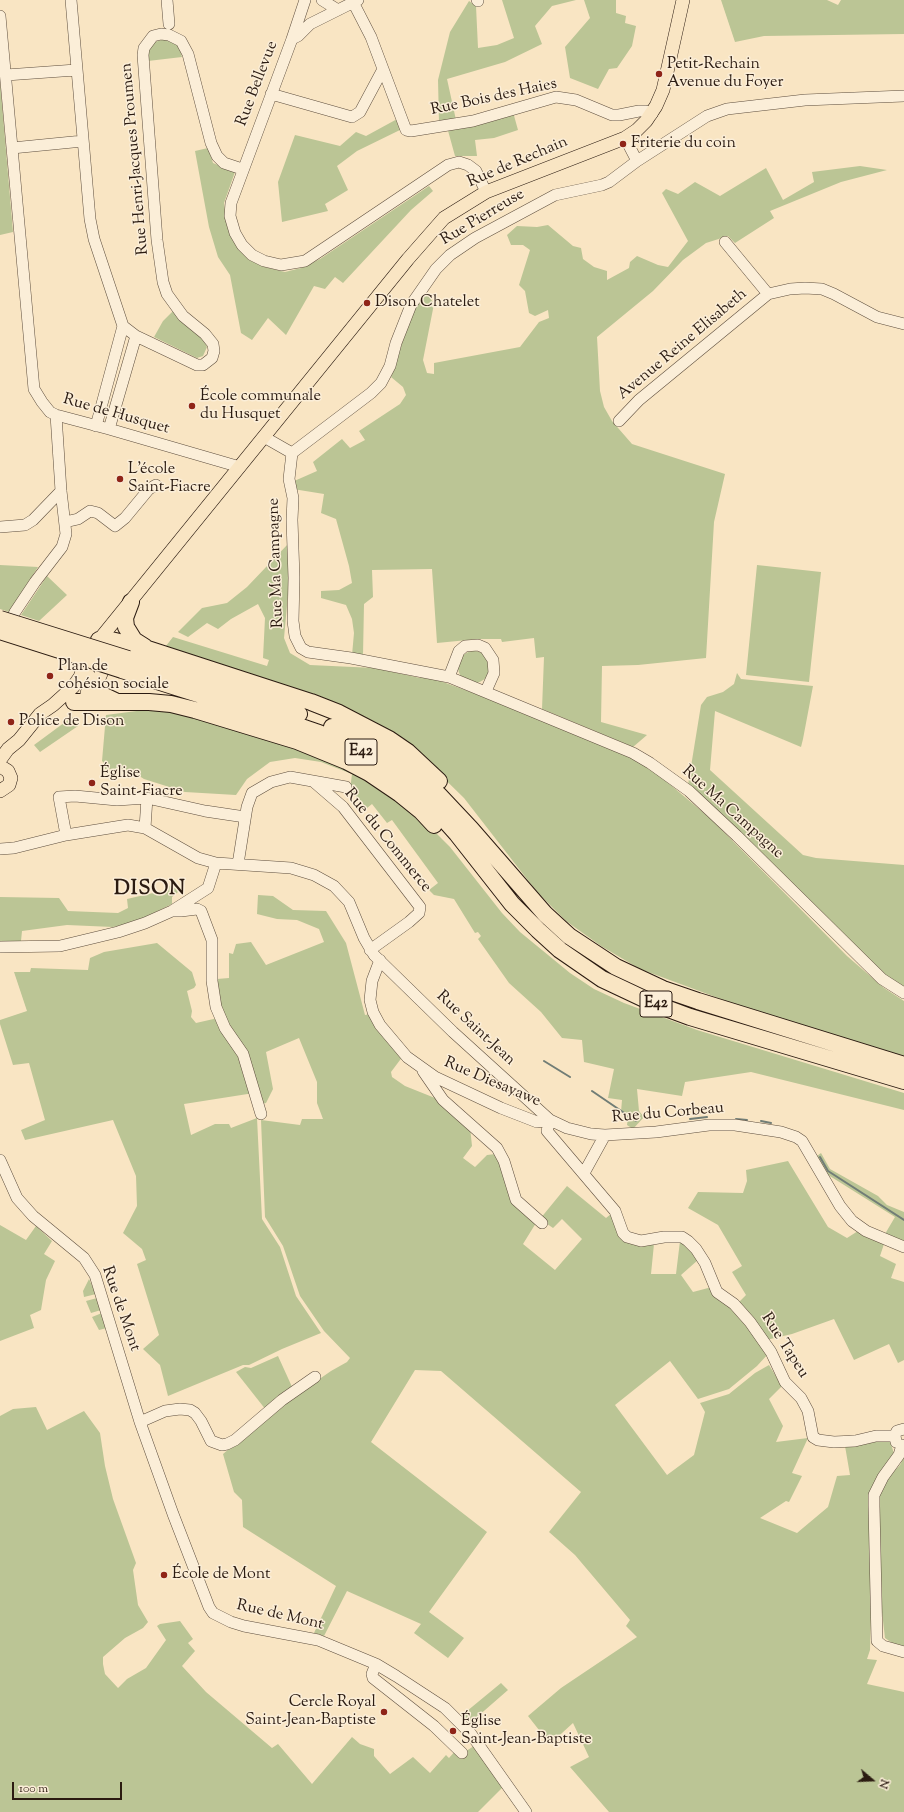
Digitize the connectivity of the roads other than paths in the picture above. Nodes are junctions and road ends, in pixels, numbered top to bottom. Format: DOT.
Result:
graph roads {
  1 [pos="71,0"];
  2 [pos="167,0"];
  3 [pos="305,0"];
  4 [pos="323,0"];
  5 [pos="682,0"];
  6 [pos="356,1"];
  7 [pos="338,10"];
  8 [pos="0,16"];
  9 [pos="168,24"];
  10 [pos="292,39"];
  11 [pos="383,69"];
  12 [pos="76,70"];
  13 [pos="6,75"];
  14 [pos="271,94"];
  15 [pos="904,96"];
  16 [pos="652,114"];
  17 [pos="625,138"];
  18 [pos="83,141"];
  19 [pos="12,148"];
  20 [pos="637,161"];
  21 [pos="242,169"];
  22 [pos="486,192"];
  23 [pos="725,242"];
  24 [pos="768,294"];
  25 [pos="904,324"];
  26 [pos="123,326"];
  27 [pos="136,336"];
  28 [pos="56,415"];
  29 [pos="619,421"];
  30 [pos="96,426"];
  31 [pos="109,429"];
  32 [pos="264,437"];
  33 [pos="292,453"];
  34 [pos="240,467"];
  35 [pos="156,485"];
  36 [pos="61,491"];
  37 [pos="65,522"];
  38 [pos="0,527"];
  39 [pos="130,602"];
  40 [pos="0,619"];
  41 [pos="0,631"];
  42 [pos="0,636"];
  43 [pos="105,640"];
  44 [pos="148,649"];
  45 [pos="125,665"];
  46 [pos="83,669"];
  47 [pos="449,677"];
  48 [pos="93,688"];
  49 [pos="486,691"];
  50 [pos="74,702"];
  51 [pos="120,702"];
  52 [pos="53,705"];
  53 [pos="19,740"];
  54 [pos="0,760"];
  55 [pos="4,768"];
  56 [pos="314,782"];
  57 [pos="346,787"];
  58 [pos="1,792"];
  59 [pos="147,798"];
  60 [pos="245,817"];
  61 [pos="145,828"];
  62 [pos="471,829"];
  63 [pos="66,835"];
  64 [pos="0,849"];
  65 [pos="216,863"];
  66 [pos="238,864"];
  67 [pos="172,911"];
  68 [pos="538,930"];
  69 [pos="0,947"];
  70 [pos="370,950"];
  71 [pos="380,960"];
  72 [pos="904,993"];
  73 [pos="904,1065"];
  74 [pos="422,1069"];
  75 [pos="904,1081"];
  76 [pos="261,1114"];
  77 [pos="550,1120"];
  78 [pos="605,1135"];
  79 [pos="1,1164"];
  80 [pos="584,1173"];
  81 [pos="542,1222"];
  82 [pos="904,1247"];
  83 [pos="315,1377"];
  84 [pos="140,1422"];
  85 [pos="904,1430"];
  86 [pos="894,1436"];
  87 [pos="903,1445"];
  88 [pos="904,1652"];
  89 [pos="376,1664"];
  90 [pos="462,1753"];
  91 [pos="526,1812"];
  1 -- 12 [label="street"];
  2 -- 9 [label="street"];
  3 -- 10 [label="street"];
  4 -- 7 [label="street"];
  5 -- 16 [label="main road"];
  6 -- 7 [label="street, Rue Bellevue"];
  6 -- 11 [label="street, Rue Bois des Haies"];
  7 -- 10 [label="street, Rue Bellevue"];
  8 -- 13 [label="street, Rue de Husquet"];
  10 -- 14 [label="street, Rue Bellevue"];
  11 -- 14 [label="street"];
  11 -- 16 [label="street, Rue Bois des Haies"];
  12 -- 13 [label="street"];
  12 -- 18 [label="street"];
  13 -- 19 [label="street, Rue de Husquet"];
  14 -- 21 [label="street, Rue Bellevue"];
  15 -- 20 [label="street, Rue Pierreuse"];
  16 -- 17 [label="main road, Rue de Rechain"];
  17 -- 20 [label="street"];
  17 -- 22 [label="main road, Rue de Rechain"];
  18 -- 19 [label="street"];
  18 -- 26 [label="street"];
  19 -- 28 [label="street, Rue de Husquet"];
  20 -- 33 [label="street, Rue Pierreuse"];
  21 -- 22 [label="street, Rue Bellevue"];
  21 -- 27 [label="street, Rue Henri-Jacques Proumen"];
  22 -- 32 [label="main road, Rue de Rechain"];
  23 -- 24 [label="street, Avenue Reine Elisabeth"];
  24 -- 25 [label="street, Avenue Reine Elisabeth"];
  24 -- 29 [label="street, Avenue Reine Elisabeth"];
  26 -- 27 [label="street"];
  26 -- 30 [label="street"];
  27 -- 31 [label="street"];
  28 -- 30 [label="street, Rue de Husquet"];
  28 -- 36 [label="street"];
  30 -- 31 [label="street, Rue de Husquet"];
  31 -- 34 [label="street, Rue de Husquet"];
  32 -- 33 [label="street"];
  32 -- 34 [label="main road, Rue de Rechain"];
  33 -- 47 [label="street, Rue Ma Campagne"];
  34 -- 39 [label="main road, Rue de Rechain"];
  35 -- 37 [label="street"];
  36 -- 37 [label="street"];
  36 -- 38 [label="street"];
  37 -- 42 [label="street"];
  39 -- 43 [label="main road, Rue de Rechain"];
  39 -- 44 [label="highway"];
  40 -- 45 [label="highway, E42, bridge"];
  41 -- 45 [label="highway, E42, bridge"];
  43 -- 44 [label="highway"];
  43 -- 46 [label="main road"];
  43 -- 48 [label="main road"];
  44 -- 62 [label="highway"];
  45 -- 62 [label="highway, E42"];
  45 -- 68 [label="highway, E42"];
  46 -- 48 [label="highway"];
  46 -- 52 [label="main road"];
  47 -- 49 [label="street, Rue Ma Campagne"];
  47 -- 49 [label="street"];
  48 -- 50 [label="main road"];
  48 -- 51 [label="highway"];
  49 -- 72 [label="street, Rue Ma Campagne"];
  50 -- 51 [label="highway"];
  50 -- 52 [label="main road"];
  51 -- 68 [label="highway"];
  52 -- 53 [label="main road"];
  53 -- 54 [label="main road"];
  53 -- 55 [label="main road"];
  55 -- 58 [label="main road"];
  56 -- 57 [label="street"];
  56 -- 60 [label="street"];
  56 -- 70 [label="street, Rue du Commerce"];
  59 -- 60 [label="street"];
  59 -- 61 [label="street"];
  59 -- 63 [label="street"];
  60 -- 66 [label="street"];
  61 -- 63 [label="street"];
  61 -- 65 [label="street"];
  62 -- 73 [label="highway, E42"];
  63 -- 64 [label="street"];
  65 -- 66 [label="street"];
  65 -- 67 [label="street"];
  66 -- 70 [label="street"];
  67 -- 69 [label="street"];
  67 -- 76 [label="street"];
  68 -- 75 [label="highway, E42"];
  70 -- 71 [label="street, Rue Saint-Jean"];
  71 -- 74 [label="street, Rue Diesayawe"];
  71 -- 77 [label="street, Rue Saint-Jean"];
  74 -- 77 [label="street, Rue Diesayawe"];
  74 -- 81 [label="street, Rue Diesayawe"];
  77 -- 78 [label="street, Rue du Corbeau"];
  77 -- 80 [label="street, Rue Tapeu"];
  78 -- 80 [label="street"];
  78 -- 82 [label="street, Rue du Corbeau"];
  79 -- 84 [label="street, Rue de Mont"];
  80 -- 86 [label="street, Rue Tapeu"];
  83 -- 84 [label="street"];
  84 -- 89 [label="street, Rue de Mont"];
  85 -- 86 [label="street"];
  86 -- 87 [label="street"];
  87 -- 88 [label="street"];
  89 -- 90 [label="street"];
  89 -- 91 [label="street, Rue de Mont"];
}
